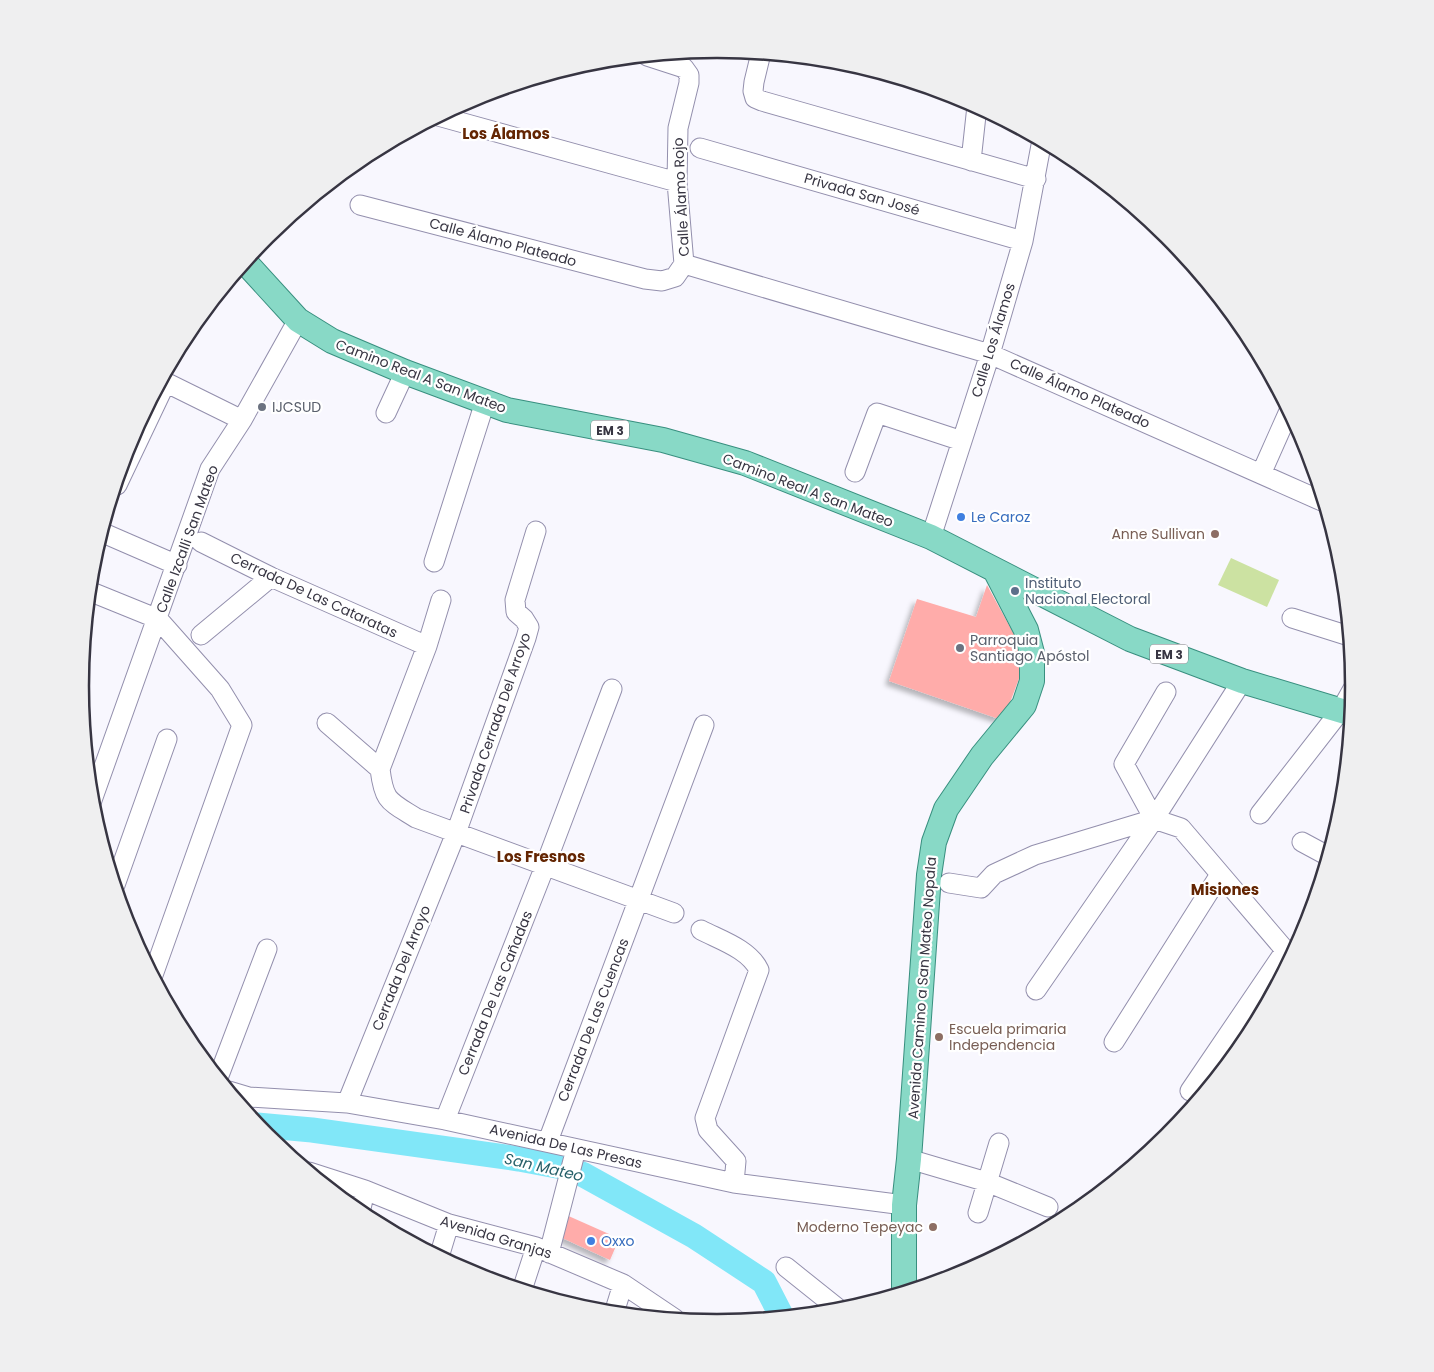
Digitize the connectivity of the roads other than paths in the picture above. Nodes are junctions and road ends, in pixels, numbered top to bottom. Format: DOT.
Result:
graph roads {
  1 [pos="760,59"];
  2 [pos="663,60"];
  3 [pos="976,113"];
  4 [pos="447,118"];
  5 [pos="700,148"];
  6 [pos="1044,150"];
  7 [pos="970,161"];
  8 [pos="1036,179"];
  9 [pos="677,182"];
  10 [pos="360,205"];
  11 [pos="1023,241"];
  12 [pos="684,264"];
  13 [pos="249,267"];
  14 [pos="645,279"];
  15 [pos="298,320"];
  16 [pos="990,354"];
  17 [pos="405,372"];
  18 [pos="167,383"];
  19 [pos="485,402"];
  20 [pos="386,414"];
  21 [pos="1286,418"];
  22 [pos="242,420"];
  23 [pos="962,441"];
  24 [pos="855,472"];
  25 [pos="1261,474"];
  26 [pos="1317,499"];
  27 [pos="536,531"];
  28 [pos="107,535"];
  29 [pos="931,537"];
  30 [pos="201,542"];
  31 [pos="434,562"];
  32 [pos="177,564"];
  33 [pos="996,572"];
  34 [pos="271,576"];
  35 [pos="96,594"];
  36 [pos="441,600"];
  37 [pos="1292,618"];
  38 [pos="158,619"];
  39 [pos="1343,634"];
  40 [pos="201,635"];
  41 [pos="427,646"];
  42 [pos="1242,681"];
  43 [pos="612,689"];
  44 [pos="1166,692"];
  45 [pos="1345,712"];
  46 [pos="1345,714"];
  47 [pos="327,723"];
  48 [pos="704,725"];
  49 [pos="168,739"];
  50 [pos="380,769"];
  51 [pos="97,786"];
  52 [pos="1260,814"];
  53 [pos="1154,819"];
  54 [pos="456,833"];
  55 [pos="1302,842"];
  56 [pos="1323,853"];
  57 [pos="546,866"];
  58 [pos="118,876"];
  59 [pos="1219,876"];
  60 [pos="949,882"];
  61 [pos="639,900"];
  62 [pos="674,913"];
  63 [pos="701,930"];
  64 [pos="267,949"];
  65 [pos="1286,952"];
  66 [pos="1281,963"];
  67 [pos="155,967"];
  68 [pos="1036,990"];
  69 [pos="1114,1042"];
  70 [pos="220,1072"];
  71 [pos="1190,1091"];
  72 [pos="347,1103"];
  73 [pos="249,1105"];
  74 [pos="445,1120"];
  75 [pos="548,1141"];
  76 [pos="999,1143"];
  77 [pos="574,1153"];
  78 [pos="909,1159"];
  79 [pos="324,1177"];
  80 [pos="987,1182"];
  81 [pos="734,1183"];
  82 [pos="366,1190"];
  83 [pos="362,1205"];
  84 [pos="904,1205"];
  85 [pos="1048,1207"];
  86 [pos="978,1213"];
  87 [pos="450,1224"];
  88 [pos="542,1250"];
  89 [pos="441,1251"];
  90 [pos="786,1267"];
  91 [pos="525,1284"];
  92 [pos="623,1284"];
  93 [pos="905,1285"];
  94 [pos="832,1303"];
  95 [pos="616,1306"];
  96 [pos="663,1312"];
  1 -- 7 [label="street"];
  2 -- 9 [label="street, Calle Álamo Rojo"];
  3 -- 7 [label="street"];
  4 -- 9 [label="street"];
  5 -- 11 [label="street, Privada San José"];
  6 -- 8 [label="street, Calle Los Álamos"];
  7 -- 8 [label="street"];
  8 -- 11 [label="street, Calle Los Álamos"];
  9 -- 12 [label="street, Calle Álamo Rojo"];
  10 -- 14 [label="street, Calle Álamo Plateado"];
  11 -- 16 [label="street, Calle Los Álamos"];
  12 -- 14 [label="street, Calle Álamo Rojo"];
  12 -- 16 [label="street, Calle Álamo Plateado"];
  13 -- 15 [label="main road, Camino Real A San Mateo / EM 3"];
  15 -- 17 [label="main road, Camino Real A San Mateo / EM 3"];
  15 -- 22 [label="street, Calle Izcalli San Mateo"];
  16 -- 23 [label="street, Calle Los Álamos"];
  16 -- 25 [label="street, Calle Álamo Plateado"];
  17 -- 19 [label="main road, Camino Real A San Mateo / EM 3"];
  17 -- 20 [label="street"];
  18 -- 22 [label="street"];
  19 -- 29 [label="main road, Camino Real A San Mateo / EM 3"];
  19 -- 31 [label="street"];
  21 -- 25 [label="street"];
  22 -- 32 [label="street, Calle Izcalli San Mateo"];
  23 -- 24 [label="street"];
  23 -- 29 [label="street, Calle Los Álamos"];
  25 -- 26 [label="street, Calle Álamo Plateado"];
  27 -- 54 [label="street, Privada Cerrada Del Arroyo"];
  28 -- 32 [label="street"];
  29 -- 33 [label="main road, Camino Real A San Mateo / EM 3"];
  30 -- 34 [label="street, Cerrada De Las Cataratas"];
  32 -- 38 [label="street, Calle Izcalli San Mateo"];
  33 -- 42 [label="main road, Camino Real A San Mateo / EM 3"];
  33 -- 78 [label="main road, Avenida Camino a San Mateo Nopala"];
  34 -- 40 [label="street"];
  34 -- 41 [label="street, Cerrada De Las Cataratas"];
  35 -- 38 [label="street"];
  36 -- 41 [label="street"];
  37 -- 39 [label="street"];
  38 -- 51 [label="street"];
  38 -- 67 [label="street, Calle Izcalli San Mateo"];
  41 -- 50 [label="street"];
  42 -- 45 [label="main road, Camino Real A San Mateo / EM 3"];
  42 -- 53 [label="street"];
  43 -- 57 [label="street, Cerrada De Las Cañadas"];
  44 -- 53 [label="street"];
  46 -- 52 [label="street"];
  47 -- 50 [label="street"];
  48 -- 61 [label="street, Cerrada De Las Cuencas"];
  49 -- 58 [label="street"];
  50 -- 54 [label="street"];
  53 -- 59 [label="street"];
  53 -- 60 [label="street"];
  53 -- 68 [label="street"];
  54 -- 57 [label="street"];
  54 -- 72 [label="street, Cerrada Del Arroyo"];
  55 -- 56 [label="street"];
  57 -- 61 [label="street"];
  57 -- 74 [label="street, Cerrada De Las Cañadas"];
  59 -- 65 [label="street"];
  59 -- 69 [label="street"];
  61 -- 62 [label="street"];
  61 -- 75 [label="street, Cerrada De Las Cuencas"];
  63 -- 81 [label="street"];
  64 -- 70 [label="street"];
  66 -- 71 [label="street"];
  72 -- 73 [label="street, Avenida De Las Presas"];
  72 -- 74 [label="street, Avenida De Las Presas"];
  74 -- 75 [label="street, Avenida De Las Presas"];
  75 -- 77 [label="street, Avenida De Las Presas"];
  76 -- 80 [label="street"];
  77 -- 81 [label="street, Avenida De Las Presas"];
  77 -- 88 [label="street"];
  78 -- 80 [label="street"];
  78 -- 84 [label="main road, Avenida Camino a San Mateo Nopala"];
  79 -- 82 [label="street, Avenida Granjas"];
  80 -- 85 [label="street"];
  80 -- 86 [label="street"];
  81 -- 84 [label="street, Avenida De Las Presas"];
  82 -- 83 [label="street"];
  82 -- 87 [label="street, Avenida Granjas"];
  84 -- 93 [label="main road, Avenida Camino a San Mateo Nopala"];
  87 -- 88 [label="street, Avenida Granjas"];
  87 -- 89 [label="street"];
  88 -- 91 [label="street"];
  88 -- 92 [label="street, Avenida Granjas"];
  90 -- 94 [label="street"];
  92 -- 95 [label="street"];
  92 -- 96 [label="street, Avenida Granjas"];
}
